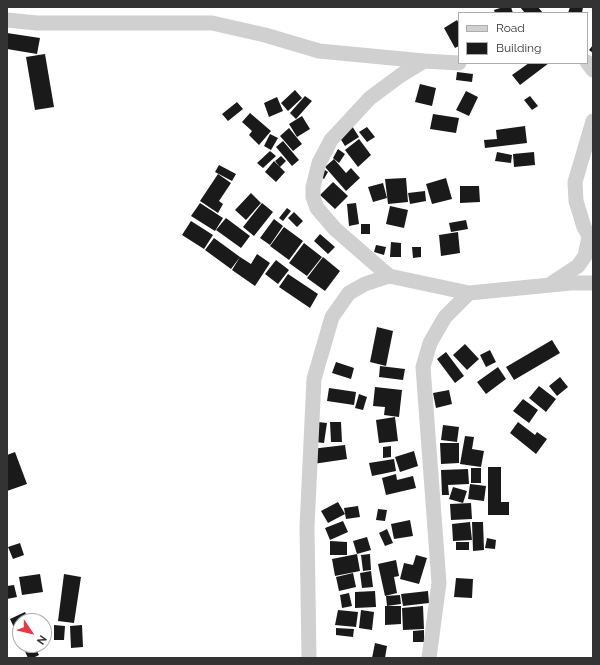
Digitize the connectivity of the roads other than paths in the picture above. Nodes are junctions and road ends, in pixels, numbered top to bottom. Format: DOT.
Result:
graph roads {
  1 [pos="7,20"];
  2 [pos="424,61"];
  3 [pos="458,63"];
  4 [pos="593,121"];
  5 [pos="591,240"];
  6 [pos="389,276"];
  7 [pos="593,283"];
  8 [pos="551,284"];
  9 [pos="469,293"];
  10 [pos="309,658"];
  11 [pos="430,658"];
  1 -- 2 [label="street"];
  2 -- 3 [label="street"];
  2 -- 6 [label="street"];
  4 -- 5 [label="street"];
  5 -- 8 [label="street"];
  6 -- 9 [label="street"];
  6 -- 10 [label="street"];
  7 -- 8 [label="street"];
  8 -- 9 [label="street"];
  9 -- 11 [label="street"];
}
